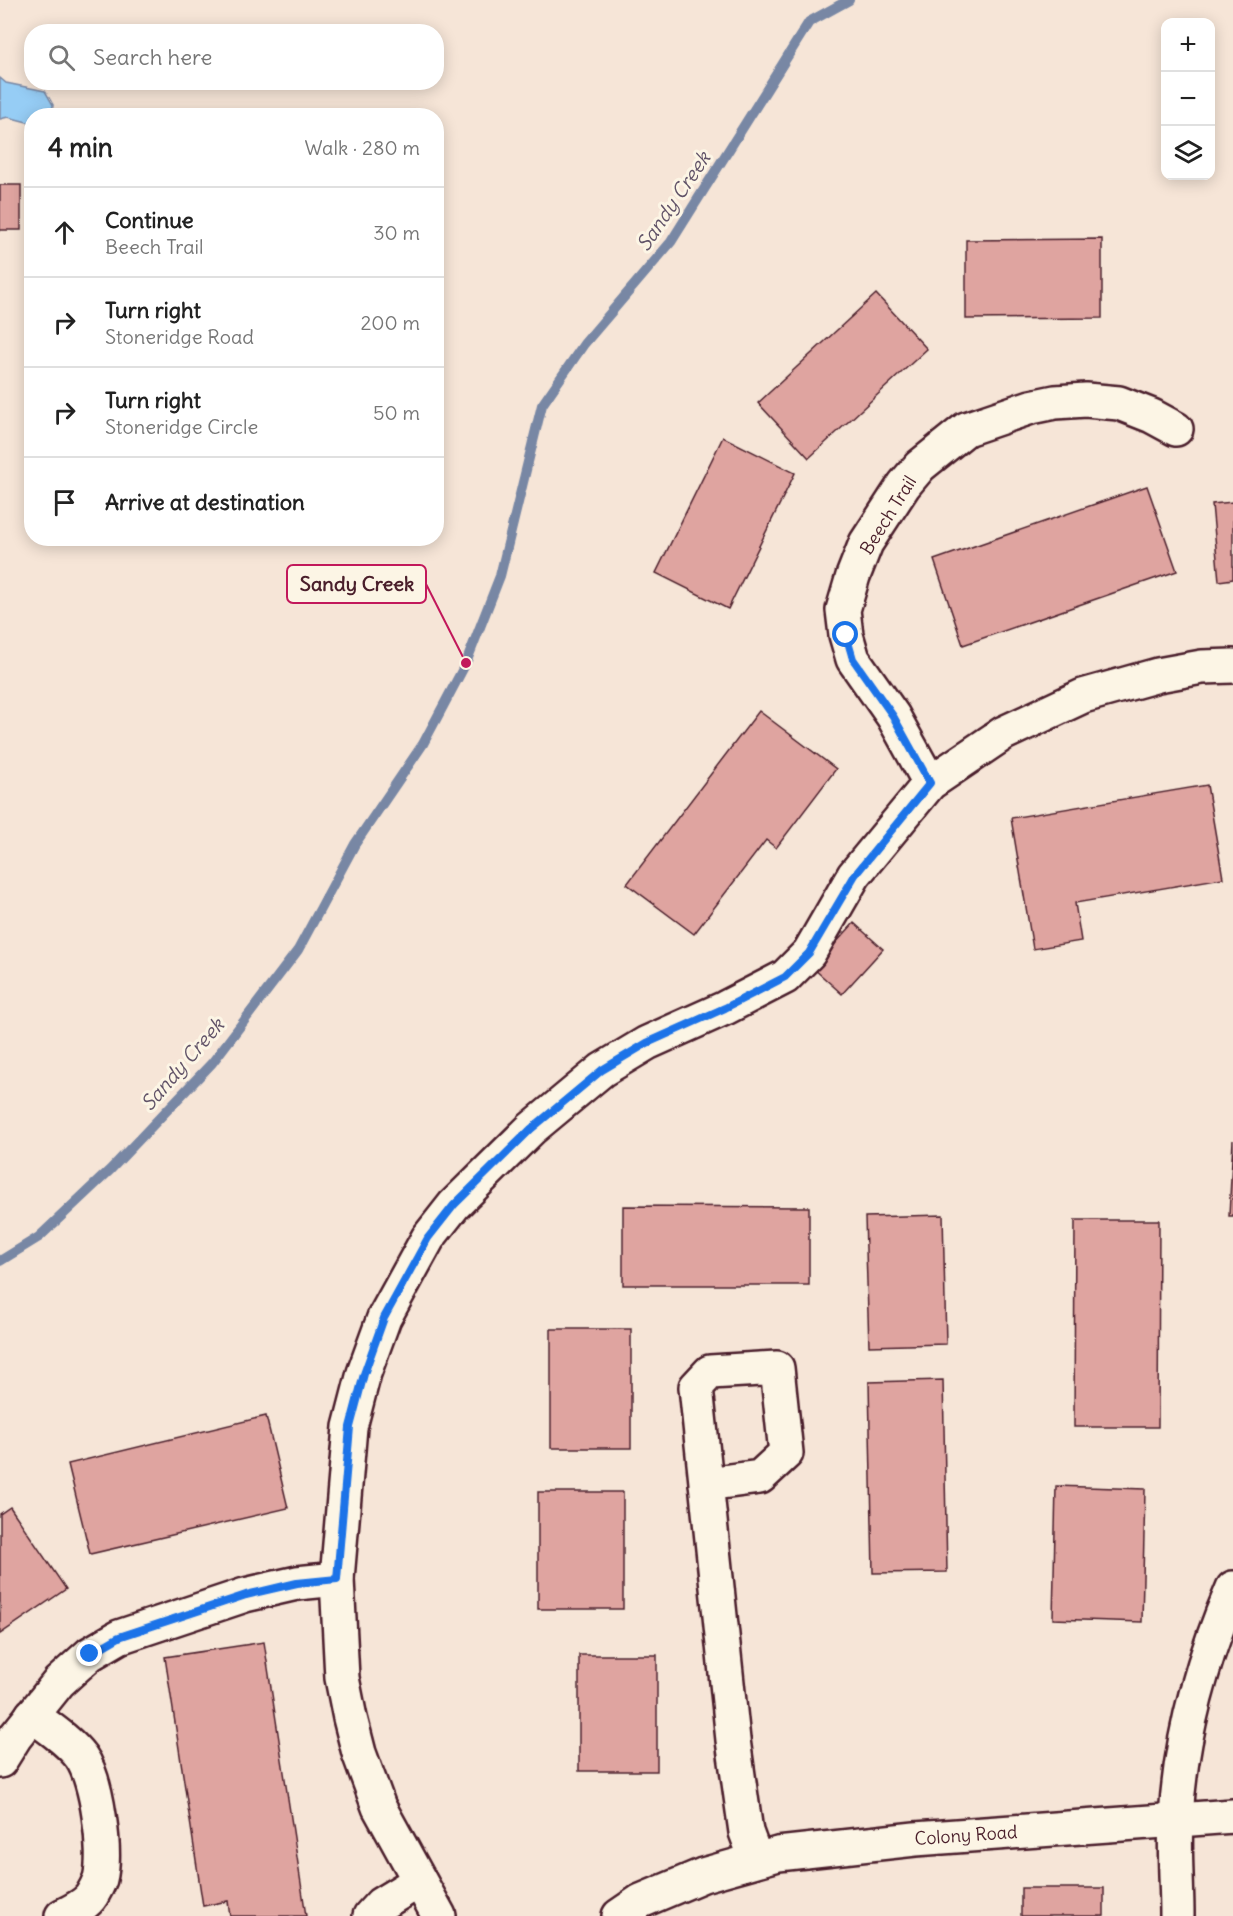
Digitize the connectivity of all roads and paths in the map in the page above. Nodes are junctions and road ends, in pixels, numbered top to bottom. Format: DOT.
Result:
graph roads {
  1 [pos="1176,429"];
  2 [pos="1233,666"];
  3 [pos="930,783"];
  4 [pos="706,1484"];
  5 [pos="337,1579"];
  6 [pos="1233,1588"];
  7 [pos="32,1715"];
  8 [pos="0,1761"];
  9 [pos="1233,1816"];
  10 [pos="1176,1819"];
  11 [pos="756,1859"];
  12 [pos="419,1881"];
  13 [pos="62,1916"];
  14 [pos="370,1916"];
  15 [pos="439,1916"];
  16 [pos="619,1916"];
  17 [pos="1177,1916"];
  1 -- 3 [label="street, Beech Trail"];
  2 -- 3 [label="street"];
  3 -- 5 [label="street"];
  4 -- 11 [label="street"];
  5 -- 7 [label="street"];
  5 -- 12 [label="street"];
  6 -- 10 [label="street"];
  7 -- 8 [label="street"];
  7 -- 13 [label="street"];
  9 -- 10 [label="street, Colony Road"];
  10 -- 11 [label="street, Colony Road"];
  10 -- 17 [label="street"];
  11 -- 16 [label="street, Colony Road"];
  12 -- 14 [label="street"];
  12 -- 15 [label="street"];
}
